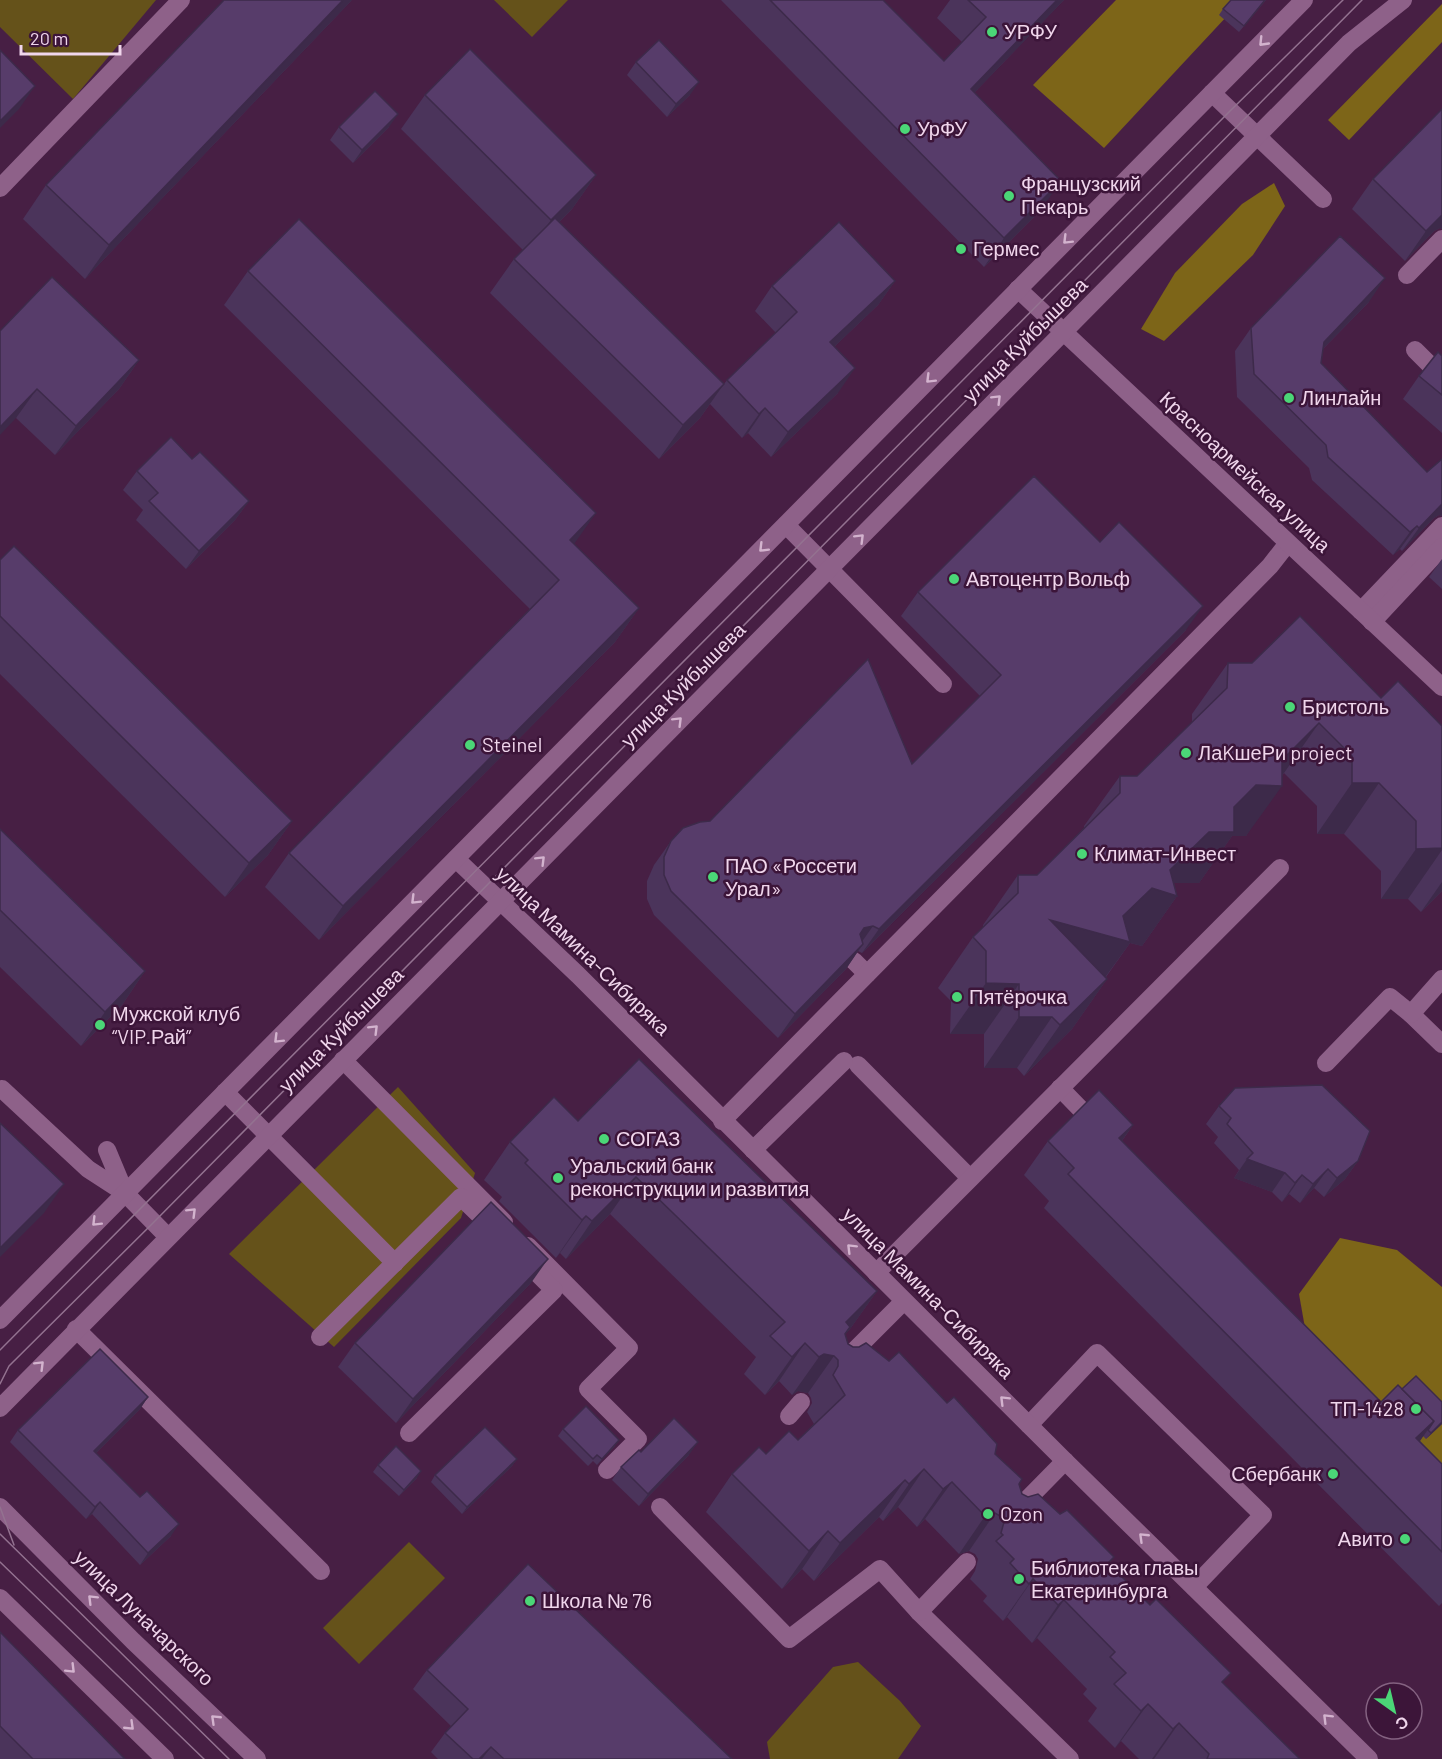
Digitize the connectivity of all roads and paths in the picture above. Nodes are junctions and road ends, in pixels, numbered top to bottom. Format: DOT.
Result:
graph roads {
  1 [pos="181,0"];
  2 [pos="1304,0"];
  3 [pos="1403,0"];
  4 [pos="1212,93"];
  5 [pos="1257,137"];
  6 [pos="0,188"];
  7 [pos="1323,199"];
  8 [pos="1442,239"];
  9 [pos="1407,275"];
  10 [pos="1018,290"];
  11 [pos="1063,332"];
  12 [pos="1415,350"];
  13 [pos="1442,377"];
  14 [pos="786,525"];
  15 [pos="1442,526"];
  16 [pos="1288,543"];
  17 [pos="1442,547"];
  18 [pos="829,569"];
  19 [pos="1367,616"];
  20 [pos="943,684"];
  21 [pos="1442,687"];
  22 [pos="456,859"];
  23 [pos="1280,868"];
  24 [pos="500,901"];
  25 [pos="854,961"];
  26 [pos="867,974"];
  27 [pos="1442,979"];
  28 [pos="1411,1014"];
  29 [pos="1442,1044"];
  30 [pos="343,1060"];
  31 [pos="1326,1063"];
  32 [pos="1060,1088"];
  33 [pos="2,1089"];
  34 [pos="225,1092"];
  35 [pos="722,1121"];
  36 [pos="268,1136"];
  37 [pos="1109,1138"];
  38 [pos="107,1150"];
  39 [pos="753,1150"];
  40 [pos="970,1178"];
  41 [pos="125,1193"];
  42 [pos="168,1237"];
  43 [pos="394,1263"];
  44 [pos="876,1273"];
  45 [pos="904,1300"];
  46 [pos="0,1320"];
  47 [pos="76,1329"];
  48 [pos="320,1337"];
  49 [pos="830,1374"];
  50 [pos="801,1402"];
  51 [pos="0,1408"];
  52 [pos="789,1416"];
  53 [pos="1029,1425"];
  54 [pos="409,1433"];
  55 [pos="1065,1461"];
  56 [pos="607,1470"];
  57 [pos="0,1507"];
  58 [pos="660,1507"];
  59 [pos="1004,1524"];
  60 [pos="967,1562"];
  61 [pos="321,1571"];
  62 [pos="1194,1587"];
  63 [pos="0,1598"];
  64 [pos="919,1612"];
  65 [pos="165,1759"];
  66 [pos="257,1759"];
  67 [pos="1070,1759"];
  68 [pos="1369,1759"];
  1 -- 6 [label="main road"];
  2 -- 4 [label="main road, улица Куйбышева, one-way"];
  3 -- 5 [label="main road, улица Куйбышева"];
  4 -- 5 [label="main road"];
  4 -- 10 [label="main road, улица Куйбышева, one-way"];
  5 -- 7 [label="main road"];
  5 -- 11 [label="main road, улица Куйбышева"];
  8 -- 9 [label="main road"];
  10 -- 11 [label="main road, Красноармейская улица"];
  10 -- 14 [label="main road, улица Куйбышева, one-way"];
  11 -- 16 [label="main road, Красноармейская улица"];
  18 -- 11 [label="main road, улица Куйбышева, one-way"];
  12 -- 13 [label="main road"];
  14 -- 18 [label="main road"];
  14 -- 22 [label="main road, улица Куйбышева, one-way"];
  15 -- 19 [label="main road"];
  16 -- 19 [label="main road, Красноармейская улица"];
  16 -- 26 [label="main road"];
  17 -- 19 [label="main road"];
  18 -- 20 [label="main road"];
  24 -- 18 [label="main road, улица Куйбышева, one-way"];
  19 -- 21 [label="main road, Красноармейская улица"];
  22 -- 24 [label="main road, улица Мамина-Сибиряка"];
  22 -- 34 [label="main road, улица Куйбышева, one-way"];
  23 -- 32 [label="main road"];
  30 -- 24 [label="main road, улица Куйбышева, one-way"];
  24 -- 35 [label="main road, улица Мамина-Сибиряка"];
  25 -- 26 [label="main road"];
  26 -- 35 [label="main road"];
  27 -- 28 [label="main road"];
  28 -- 29 [label="main road"];
  28 -- 31 [label="main road"];
  30 -- 36 [label="main road, улица Куйбышева"];
  30 -- 56 [label="main road"];
  32 -- 37 [label="main road"];
  32 -- 40 [label="main road"];
  33 -- 41 [label="main road"];
  34 -- 36 [label="main road"];
  34 -- 41 [label="main road, улица Куйбышева"];
  35 -- 39 [label="main road, улица Мамина-Сибиряка"];
  42 -- 36 [label="main road, улица Куйбышева, one-way"];
  36 -- 43 [label="main road"];
  38 -- 41 [label="main road"];
  39 -- 40 [label="main road"];
  44 -- 39 [label="main road, улица Мамина-Сибиряка, one-way"];
  40 -- 44 [label="main road"];
  41 -- 42 [label="main road"];
  41 -- 46 [label="main road, улица Куйбышева, one-way"];
  42 -- 47 [label="main road, улица Куйбышева"];
  43 -- 48 [label="main road"];
  43 -- 54 [label="main road"];
  44 -- 45 [label="main road, улица Мамина-Сибиряка"];
  45 -- 49 [label="main road"];
  53 -- 45 [label="main road, улица Мамина-Сибиряка, one-way"];
  51 -- 47 [label="main road, улица Куйбышева, one-way"];
  47 -- 61 [label="main road"];
  50 -- 52 [label="main road"];
  53 -- 55 [label="main road, улица Мамина-Сибиряка"];
  53 -- 62 [label="main road"];
  55 -- 59 [label="main road"];
  62 -- 55 [label="main road, улица Мамина-Сибиряка, one-way"];
  66 -- 57 [label="main road, улица Луначарского, one-way"];
  58 -- 64 [label="main road"];
  60 -- 64 [label="main road"];
  68 -- 62 [label="main road, улица Мамина-Сибиряка, one-way"];
  63 -- 65 [label="main road, one-way"];
  64 -- 67 [label="main road"];
}
